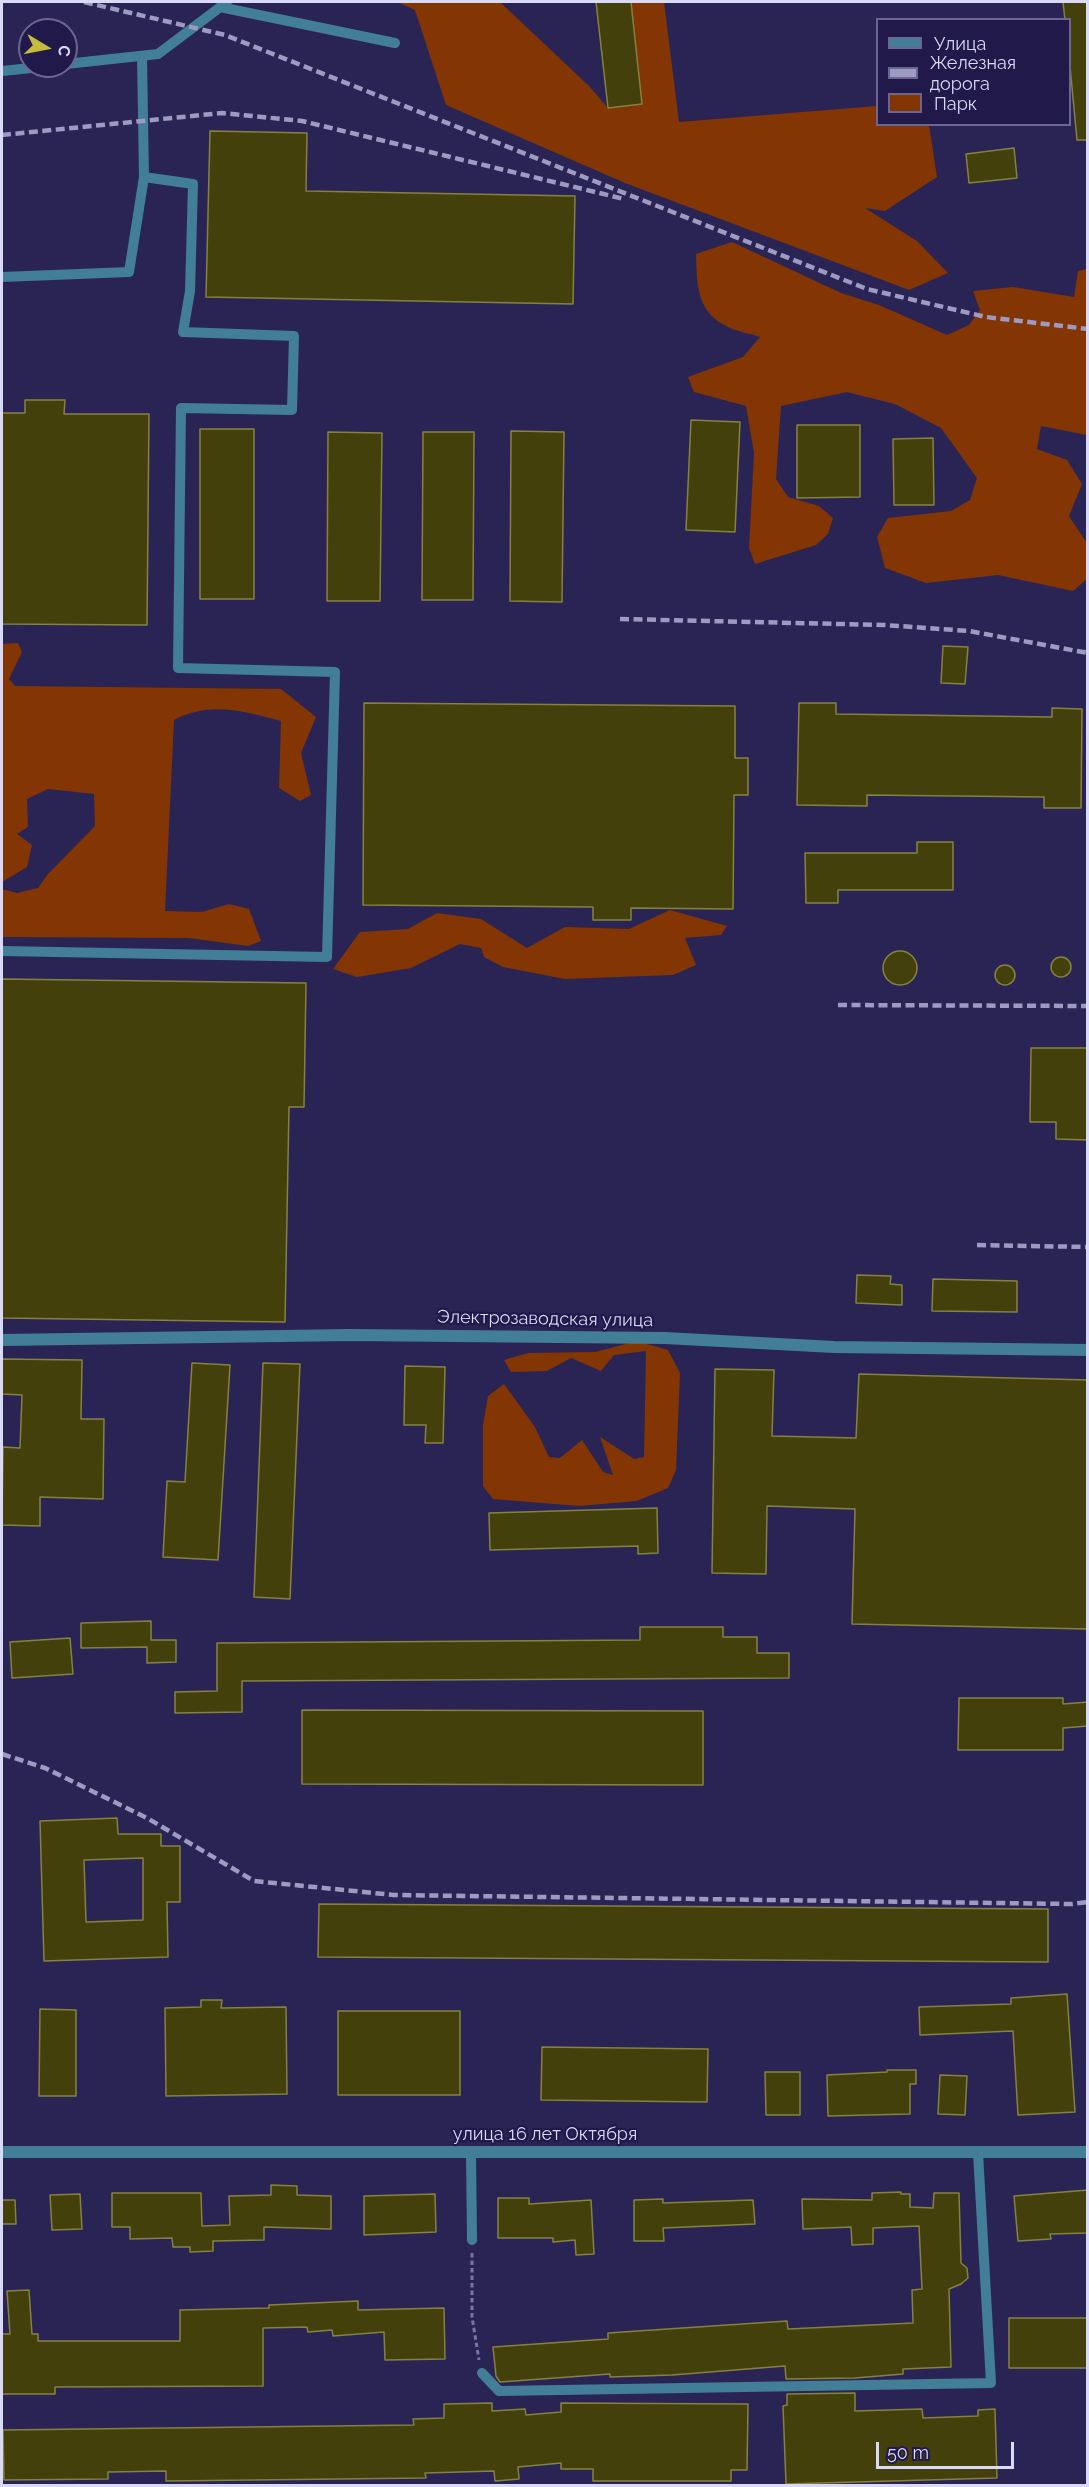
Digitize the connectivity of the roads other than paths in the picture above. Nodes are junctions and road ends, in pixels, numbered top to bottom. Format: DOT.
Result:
graph roads {
  1 [pos="223,4"];
  2 [pos="395,43"];
  3 [pos="142,56"];
  4 [pos="78,63"];
  5 [pos="18,69"];
  6 [pos="2,71"];
  7 [pos="144,177"];
  8 [pos="2,277"];
  9 [pos="2,951"];
  10 [pos="2,1340"];
  11 [pos="1088,1350"];
  12 [pos="2,2152"];
  13 [pos="1088,2152"];
  14 [pos="471,2153"];
  15 [pos="978,2153"];
  16 [pos="472,2240"];
  17 [pos="482,2373"];
  1 -- 2 [label="lane"];
  1 -- 3 [label="lane"];
  3 -- 4 [label="lane"];
  3 -- 7 [label="lane"];
  5 -- 6 [label="lane"];
  7 -- 8 [label="lane"];
  7 -- 9 [label="lane"];
  10 -- 11 [label="street, Электрозаводская улица"];
  12 -- 14 [label="street, улица 16 лет Октября"];
  13 -- 15 [label="street, улица 16 лет Октября"];
  14 -- 15 [label="street, улица 16 лет Октября"];
  14 -- 16 [label="lane"];
  15 -- 17 [label="lane"];
}
